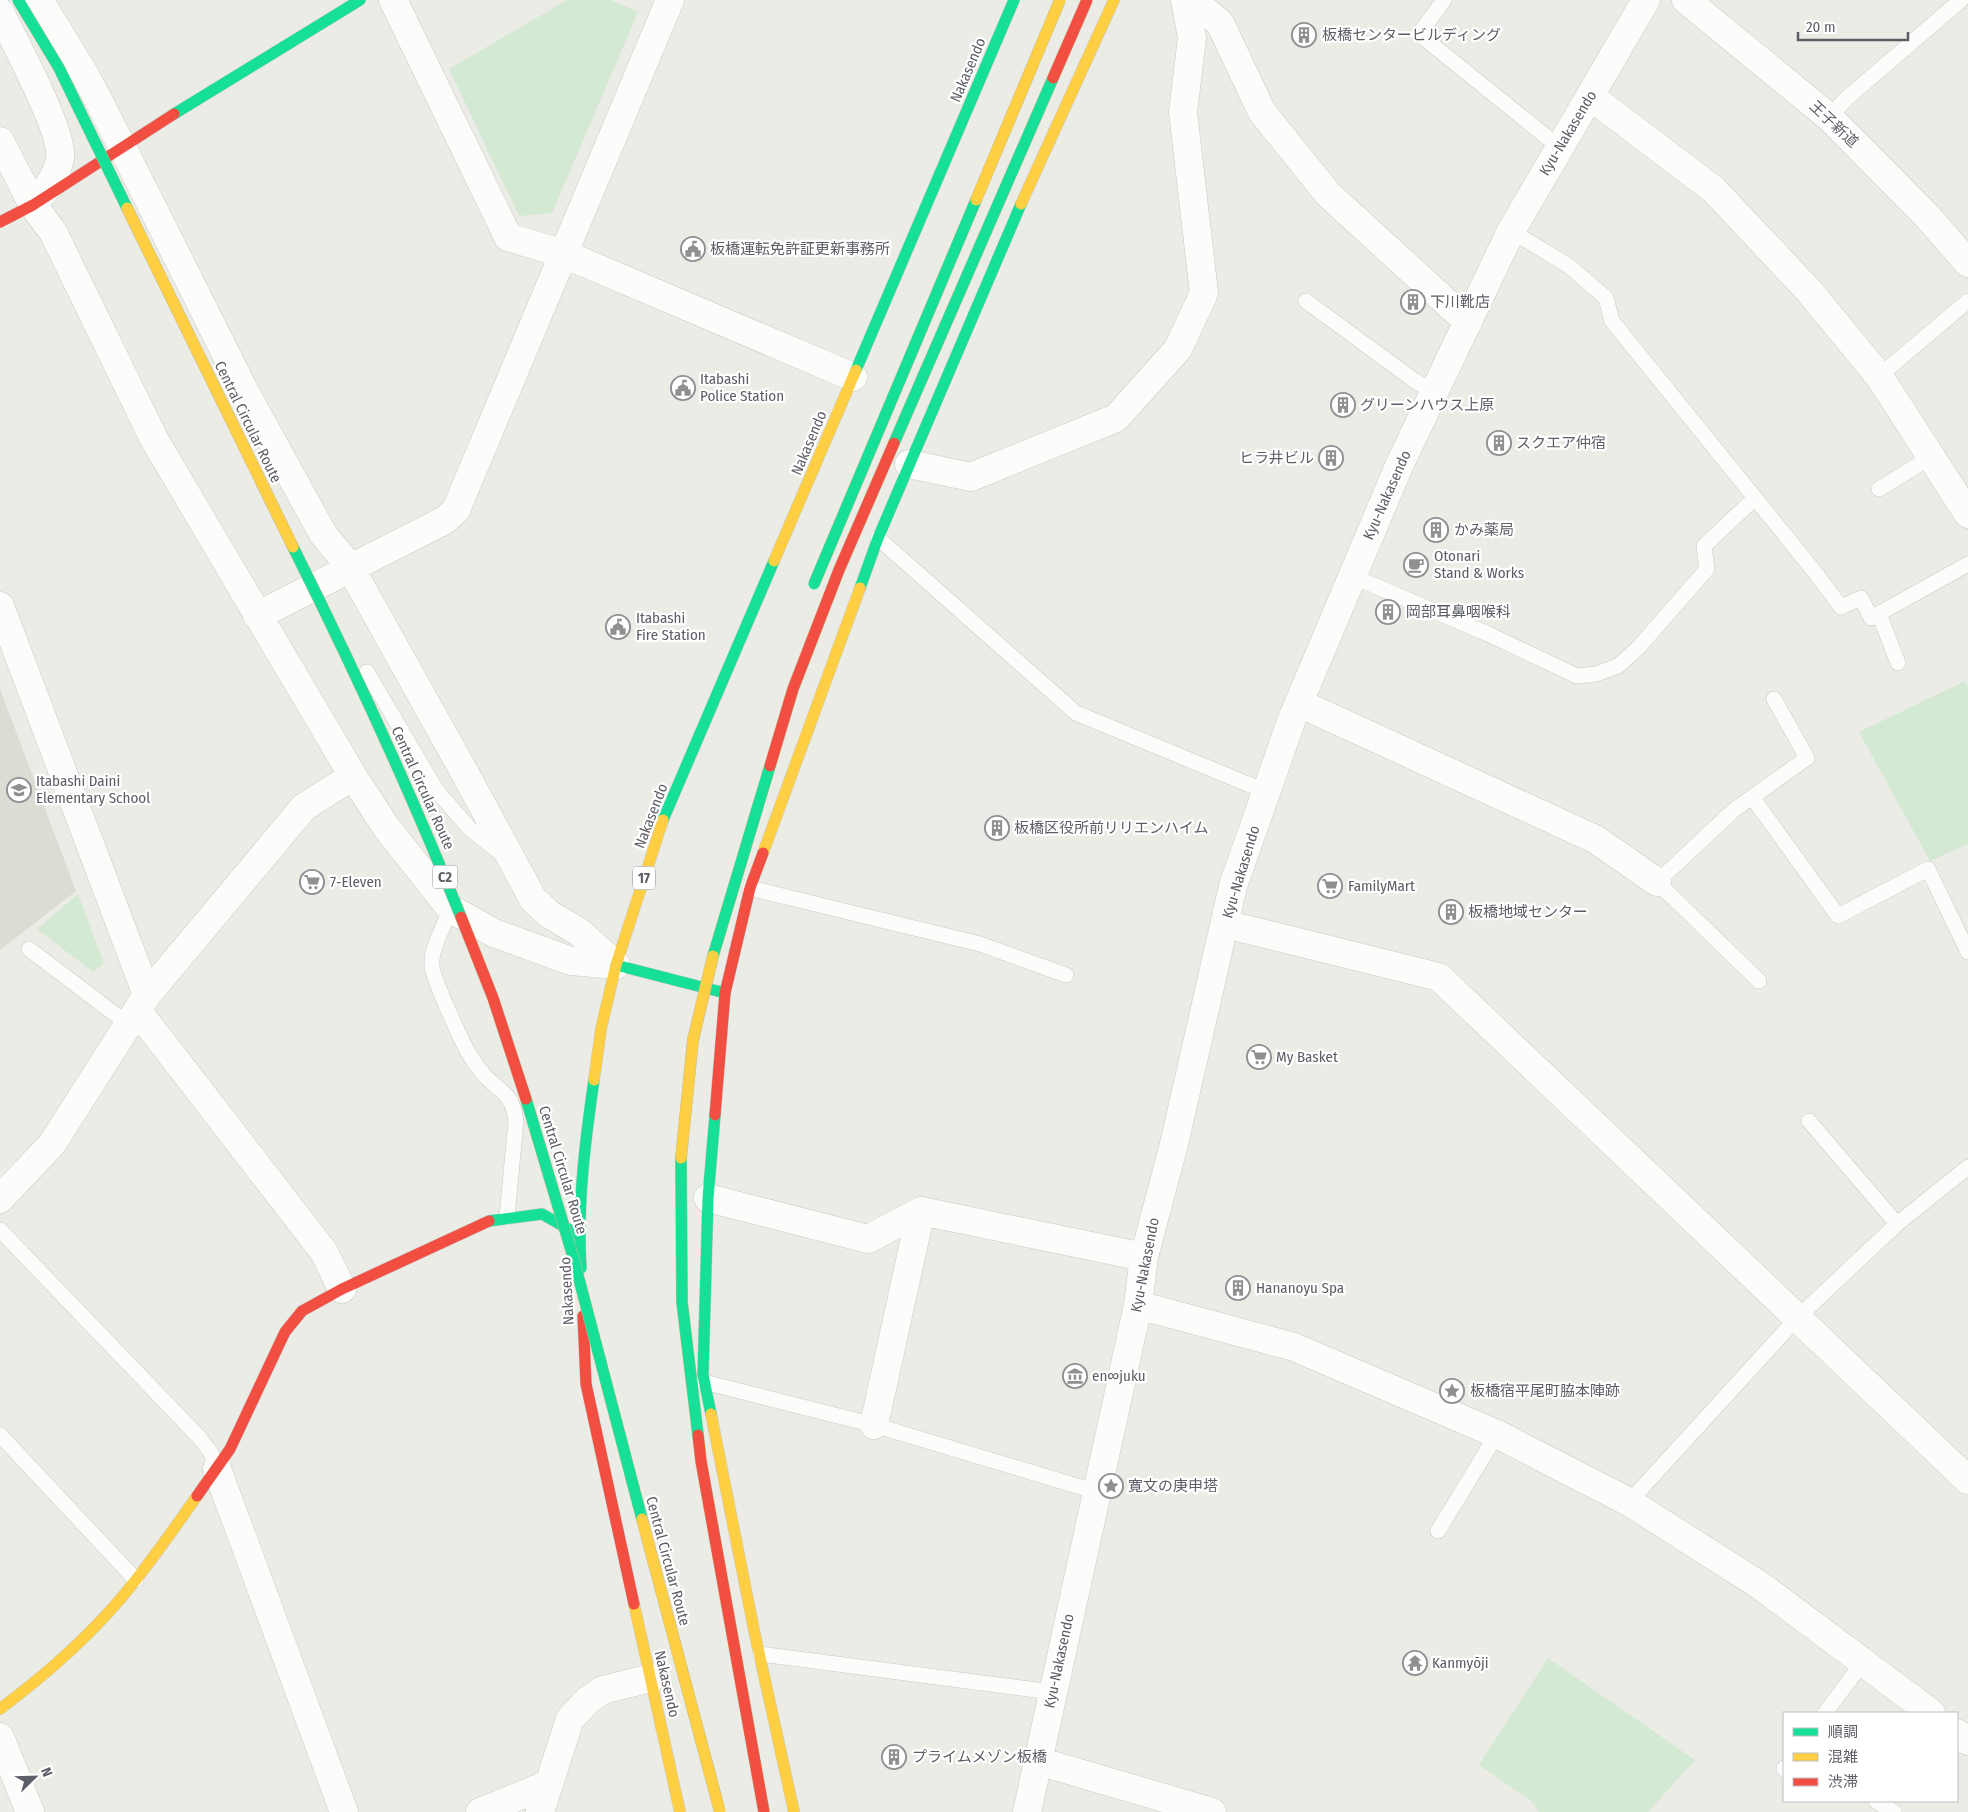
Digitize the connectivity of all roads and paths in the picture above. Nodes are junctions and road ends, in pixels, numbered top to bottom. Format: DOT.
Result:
graph roads {
  1 [pos="18,0"];
  2 [pos="32,0"];
  3 [pos="40,0"];
  4 [pos="360,0"];
  5 [pos="393,0"];
  6 [pos="670,0"];
  7 [pos="1014,0"];
  8 [pos="1060,0"];
  9 [pos="1087,0"];
  10 [pos="1114,0"];
  11 [pos="1185,0"];
  12 [pos="1192,0"];
  13 [pos="1444,0"];
  14 [pos="1646,0"];
  15 [pos="1686,0"];
  16 [pos="1961,0"];
  17 [pos="0,12"];
  18 [pos="1590,96"];
  19 [pos="1829,117"];
  20 [pos="0,141"];
  21 [pos="122,146"];
  22 [pos="1559,147"];
  23 [pos="33,205"];
  24 [pos="0,222"];
  25 [pos="1511,231"];
  26 [pos="564,254"];
  27 [pos="1966,256"];
  28 [pos="1306,301"];
  29 [pos="1968,301"];
  30 [pos="1468,322"];
  31 [pos="1879,376"];
  32 [pos="854,377"];
  33 [pos="1434,391"];
  34 [pos="1931,457"];
  35 [pos="270,461"];
  36 [pos="909,464"];
  37 [pos="1879,489"];
  38 [pos="1755,498"];
  39 [pos="1968,514"];
  40 [pos="878,538"];
  41 [pos="1968,564"];
  42 [pos="323,567"];
  43 [pos="350,567"];
  44 [pos="1352,576"];
  45 [pos="336,593"];
  46 [pos="808,599"];
  47 [pos="0,606"];
  48 [pos="1879,614"];
  49 [pos="258,616"];
  50 [pos="341,627"];
  51 [pos="1898,663"];
  52 [pos="370,664"];
  53 [pos="1774,699"];
  54 [pos="1299,703"];
  55 [pos="353,776"];
  56 [pos="1267,792"];
  57 [pos="1752,797"];
  58 [pos="436,808"];
  59 [pos="514,864"];
  60 [pos="1657,882"];
  61 [pos="750,888"];
  62 [pos="463,909"];
  63 [pos="1225,924"];
  64 [pos="490,947"];
  65 [pos="29,949"];
  66 [pos="1968,952"];
  67 [pos="616,965"];
  68 [pos="696,972"];
  69 [pos="1066,975"];
  70 [pos="1759,981"];
  71 [pos="725,993"];
  72 [pos="138,1010"];
  73 [pos="1809,1121"];
  74 [pos="1968,1167"];
  75 [pos="571,1197"];
  76 [pos="708,1198"];
  77 [pos="0,1199"];
  78 [pos="920,1211"];
  79 [pos="507,1217"];
  80 [pos="1897,1224"];
  81 [pos="0,1230"];
  82 [pos="579,1235"];
  83 [pos="1144,1257"];
  84 [pos="592,1273"];
  85 [pos="342,1289"];
  86 [pos="1138,1305"];
  87 [pos="1798,1318"];
  88 [pos="704,1382"];
  89 [pos="874,1425"];
  90 [pos="1497,1434"];
  91 [pos="0,1435"];
  92 [pos="217,1469"];
  93 [pos="1968,1480"];
  94 [pos="1097,1492"];
  95 [pos="1629,1502"];
  96 [pos="653,1513"];
  97 [pos="1438,1531"];
  98 [pos="136,1580"];
  99 [pos="760,1654"];
  100 [pos="1863,1662"];
  101 [pos="651,1678"];
  102 [pos="1052,1692"];
  103 [pos="0,1708"];
  104 [pos="1826,1712"];
  105 [pos="1930,1712"];
  106 [pos="0,1738"];
  107 [pos="1038,1762"];
  108 [pos="550,1784"];
  109 [pos="1878,1802"];
  110 [pos="30,1812"];
  111 [pos="344,1812"];
  112 [pos="480,1812"];
  113 [pos="540,1812"];
  114 [pos="680,1812"];
  115 [pos="720,1812"];
  116 [pos="730,1812"];
  117 [pos="759,1812"];
  118 [pos="764,1812"];
  119 [pos="794,1812"];
  120 [pos="1027,1812"];
  121 [pos="1212,1812"];
  122 [pos="1894,1812"];
  1 -- 115 [label="main road, Central Circular Route / C2, bridge"];
  2 -- 35 [label="main road, Central Circular Route"];
  3 -- 21 [label="street"];
  4 -- 21 [label="main road"];
  5 -- 26 [label="street"];
  6 -- 26 [label="street"];
  7 -- 32 [label="main road, Nakasendo / 17"];
  8 -- 46 [label="main road, bridge"];
  9 -- 118 [label="main road, bridge"];
  10 -- 36 [label="main road"];
  11 -- 36 [label="street"];
  12 -- 30 [label="street"];
  13 -- 22 [label="lane"];
  14 -- 18 [label="street, Kyu-Nakasendo"];
  15 -- 19 [label="street, 王子新道"];
  16 -- 19 [label="lane"];
  17 -- 23 [label="street"];
  18 -- 22 [label="street, Kyu-Nakasendo"];
  18 -- 31 [label="street"];
  19 -- 27 [label="street, 王子新道"];
  20 -- 23 [label="street"];
  21 -- 23 [label="main road"];
  21 -- 43 [label="street"];
  22 -- 25 [label="street, Kyu-Nakasendo"];
  23 -- 24 [label="main road"];
  23 -- 49 [label="street"];
  25 -- 30 [label="street, Kyu-Nakasendo"];
  25 -- 38 [label="lane"];
  26 -- 32 [label="street"];
  26 -- 43 [label="street"];
  28 -- 33 [label="lane"];
  29 -- 31 [label="lane"];
  30 -- 33 [label="street, Kyu-Nakasendo"];
  31 -- 34 [label="street"];
  32 -- 67 [label="main road, Nakasendo / 17"];
  33 -- 44 [label="street, Kyu-Nakasendo"];
  34 -- 37 [label="lane"];
  34 -- 39 [label="street"];
  36 -- 40 [label="main road"];
  38 -- 44 [label="lane"];
  38 -- 48 [label="lane"];
  40 -- 56 [label="lane"];
  40 -- 61 [label="main road"];
  41 -- 48 [label="lane"];
  42 -- 45 [label="main road"];
  43 -- 49 [label="street"];
  43 -- 59 [label="street"];
  44 -- 54 [label="street, Kyu-Nakasendo"];
  47 -- 72 [label="street"];
  48 -- 51 [label="lane"];
  49 -- 55 [label="street"];
  50 -- 59 [label="lane"];
  52 -- 58 [label="main road, Central Circular Route"];
  53 -- 57 [label="lane"];
  54 -- 56 [label="street, Kyu-Nakasendo"];
  54 -- 60 [label="street"];
  55 -- 62 [label="street"];
  55 -- 72 [label="street"];
  56 -- 63 [label="street, Kyu-Nakasendo"];
  57 -- 60 [label="lane"];
  57 -- 66 [label="lane"];
  59 -- 67 [label="street"];
  60 -- 70 [label="lane"];
  61 -- 69 [label="lane"];
  61 -- 71 [label="main road"];
  62 -- 64 [label="main road"];
  62 -- 67 [label="street"];
  62 -- 79 [label="lane"];
  63 -- 83 [label="street, Kyu-Nakasendo"];
  63 -- 87 [label="street"];
  65 -- 72 [label="lane"];
  67 -- 71 [label="main road"];
  67 -- 82 [label="main road, Nakasendo / 17"];
  68 -- 117 [label="main road, bridge"];
  71 -- 76 [label="main road"];
  72 -- 77 [label="street"];
  72 -- 85 [label="street"];
  73 -- 80 [label="lane"];
  74 -- 80 [label="lane"];
  75 -- 84 [label="main road, Central Circular Route"];
  76 -- 78 [label="street"];
  76 -- 88 [label="main road"];
  78 -- 83 [label="street"];
  78 -- 89 [label="street"];
  79 -- 82 [label="main road"];
  79 -- 85 [label="main road"];
  80 -- 87 [label="lane"];
  81 -- 92 [label="lane"];
  82 -- 101 [label="main road, Nakasendo / 17"];
  83 -- 86 [label="street, Kyu-Nakasendo"];
  85 -- 92 [label="main road"];
  86 -- 90 [label="street"];
  86 -- 94 [label="street, Kyu-Nakasendo"];
  87 -- 93 [label="street"];
  87 -- 95 [label="lane"];
  88 -- 89 [label="lane"];
  88 -- 99 [label="main road"];
  89 -- 94 [label="lane"];
  90 -- 95 [label="street"];
  90 -- 97 [label="lane"];
  91 -- 98 [label="lane"];
  92 -- 98 [label="main road"];
  92 -- 111 [label="street"];
  94 -- 102 [label="street, Kyu-Nakasendo"];
  95 -- 100 [label="street"];
  96 -- 116 [label="main road, Central Circular Route"];
  98 -- 103 [label="main road"];
  99 -- 102 [label="lane"];
  99 -- 119 [label="main road"];
  100 -- 104 [label="lane"];
  100 -- 105 [label="street"];
  101 -- 108 [label="street"];
  101 -- 114 [label="main road, Nakasendo / 17"];
  102 -- 107 [label="street, Kyu-Nakasendo"];
  106 -- 110 [label="street"];
  107 -- 120 [label="street, Kyu-Nakasendo"];
  107 -- 121 [label="street"];
  108 -- 112 [label="street"];
  108 -- 113 [label="street"];
  109 -- 122 [label="lane"];
}
